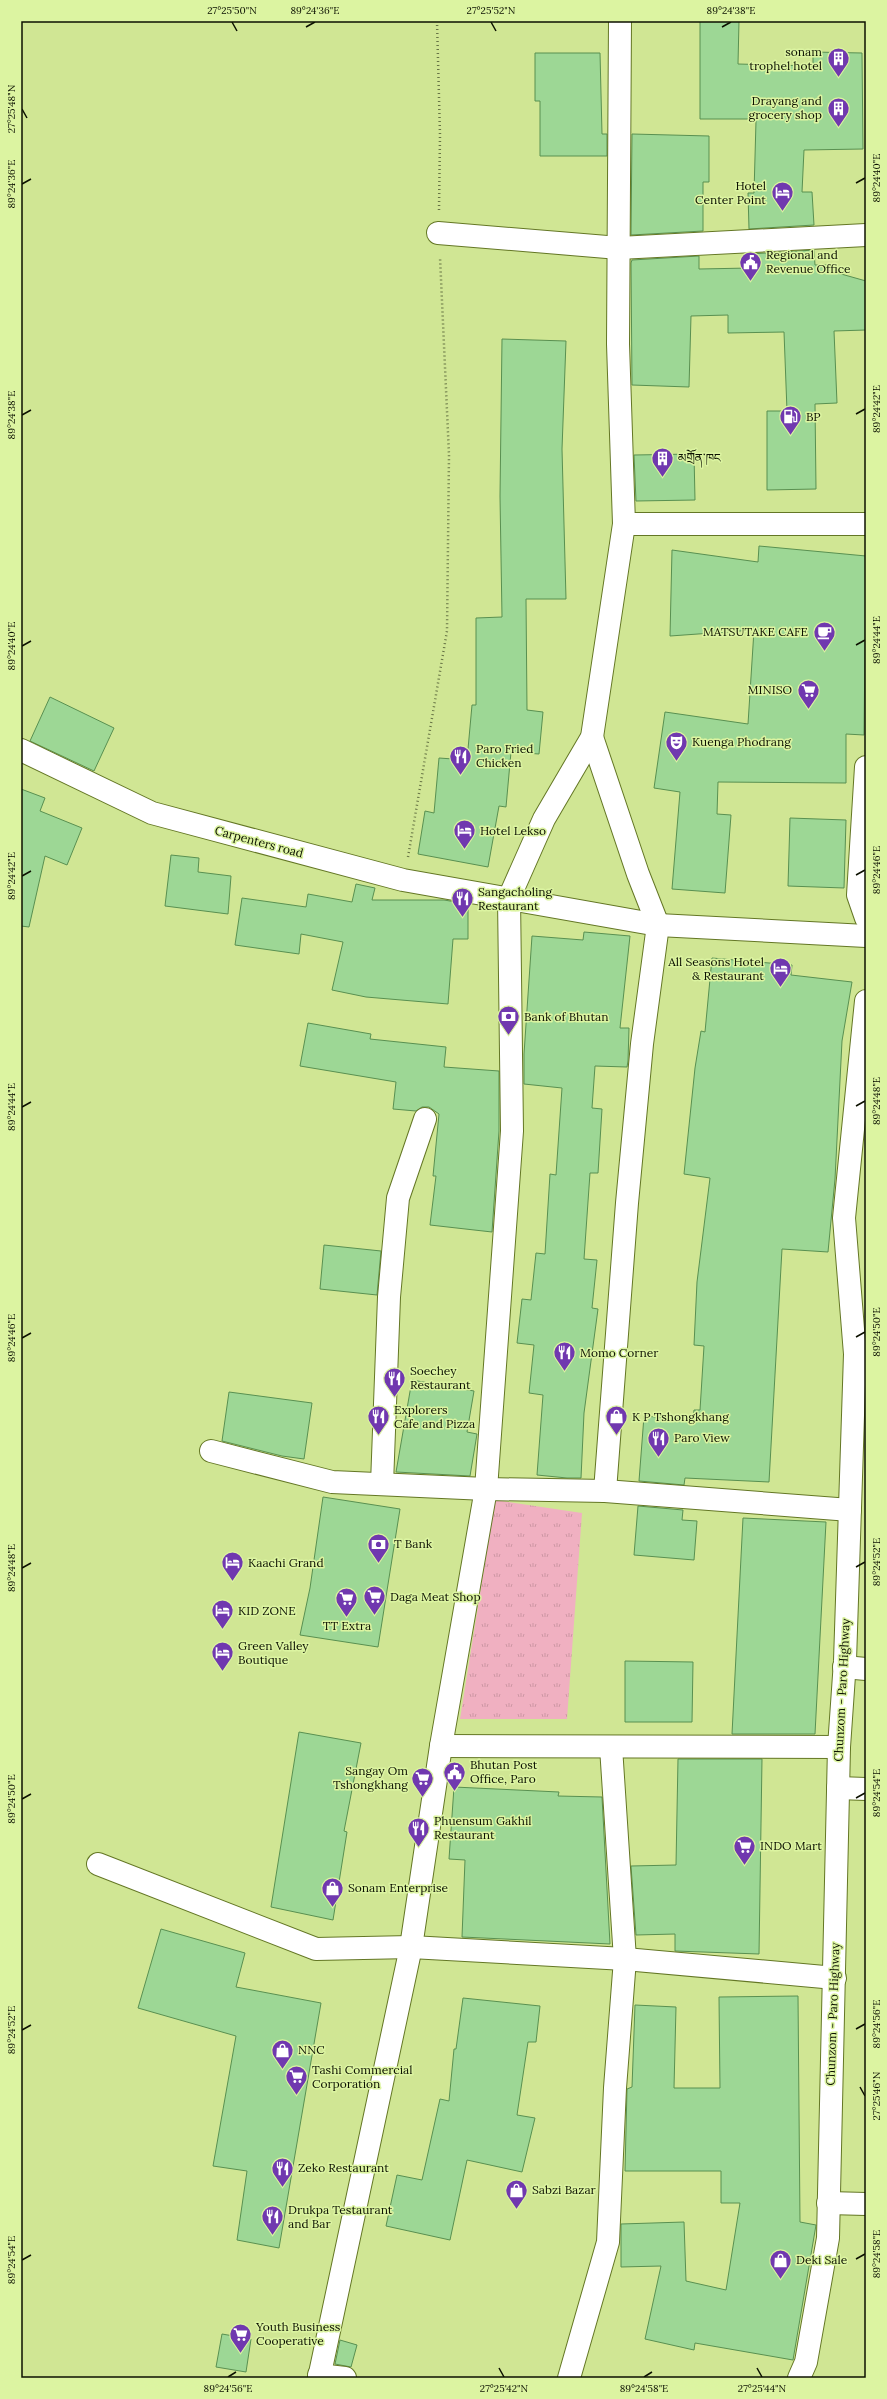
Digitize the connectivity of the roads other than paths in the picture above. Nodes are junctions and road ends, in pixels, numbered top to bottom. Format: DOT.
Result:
graph roads {
  1 [pos="620,21"];
  2 [pos="438,233"];
  3 [pos="866,235"];
  4 [pos="619,248"];
  5 [pos="624,524"];
  6 [pos="866,524"];
  7 [pos="592,737"];
  8 [pos="21,750"];
  9 [pos="866,767"];
  10 [pos="509,898"];
  11 [pos="866,918"];
  12 [pos="658,925"];
  13 [pos="866,936"];
  14 [pos="866,1001"];
  15 [pos="424,1119"];
  16 [pos="211,1451"];
  17 [pos="382,1484"];
  18 [pos="486,1488"];
  19 [pos="605,1491"];
  20 [pos="850,1510"];
  21 [pos="844,1667"];
  22 [pos="866,1669"];
  23 [pos="441,1746"];
  24 [pos="611,1747"];
  25 [pos="839,1747"];
  26 [pos="838,1788"];
  27 [pos="866,1789"];
  28 [pos="98,1864"];
  29 [pos="412,1947"];
  30 [pos="625,1959"];
  31 [pos="835,1978"];
  32 [pos="828,2203"];
  33 [pos="866,2204"];
  34 [pos="319,2376"];
  35 [pos="345,2378"];
  36 [pos="569,2378"];
  37 [pos="800,2378"];
  1 -- 4 [label="street"];
  2 -- 4 [label="street"];
  3 -- 4 [label="street"];
  4 -- 5 [label="street"];
  5 -- 6 [label="street"];
  5 -- 7 [label="street"];
  7 -- 10 [label="street"];
  7 -- 12 [label="street"];
  8 -- 10 [label="street, Carpenters road"];
  9 -- 11 [label="street"];
  10 -- 12 [label="street, Carpenters road"];
  10 -- 18 [label="street"];
  12 -- 13 [label="street, Carpenters road"];
  12 -- 19 [label="street"];
  14 -- 20 [label="street, Chunzom - Paro Highway"];
  15 -- 17 [label="street"];
  16 -- 17 [label="street"];
  17 -- 18 [label="street"];
  18 -- 19 [label="street"];
  18 -- 23 [label="street"];
  19 -- 20 [label="street"];
  20 -- 21 [label="street, Chunzom - Paro Highway"];
  21 -- 22 [label="street"];
  21 -- 25 [label="street, Chunzom - Paro Highway"];
  23 -- 24 [label="street"];
  23 -- 29 [label="street"];
  24 -- 25 [label="street"];
  24 -- 30 [label="street"];
  25 -- 26 [label="street, Chunzom - Paro Highway"];
  26 -- 27 [label="street"];
  26 -- 31 [label="street, Chunzom - Paro Highway"];
  28 -- 29 [label="street"];
  29 -- 30 [label="street"];
  29 -- 34 [label="street"];
  30 -- 31 [label="street"];
  30 -- 36 [label="street"];
  31 -- 32 [label="street, Chunzom - Paro Highway"];
  32 -- 33 [label="street"];
  32 -- 37 [label="street, Chunzom - Paro Highway"];
  34 -- 35 [label="street"];
}
